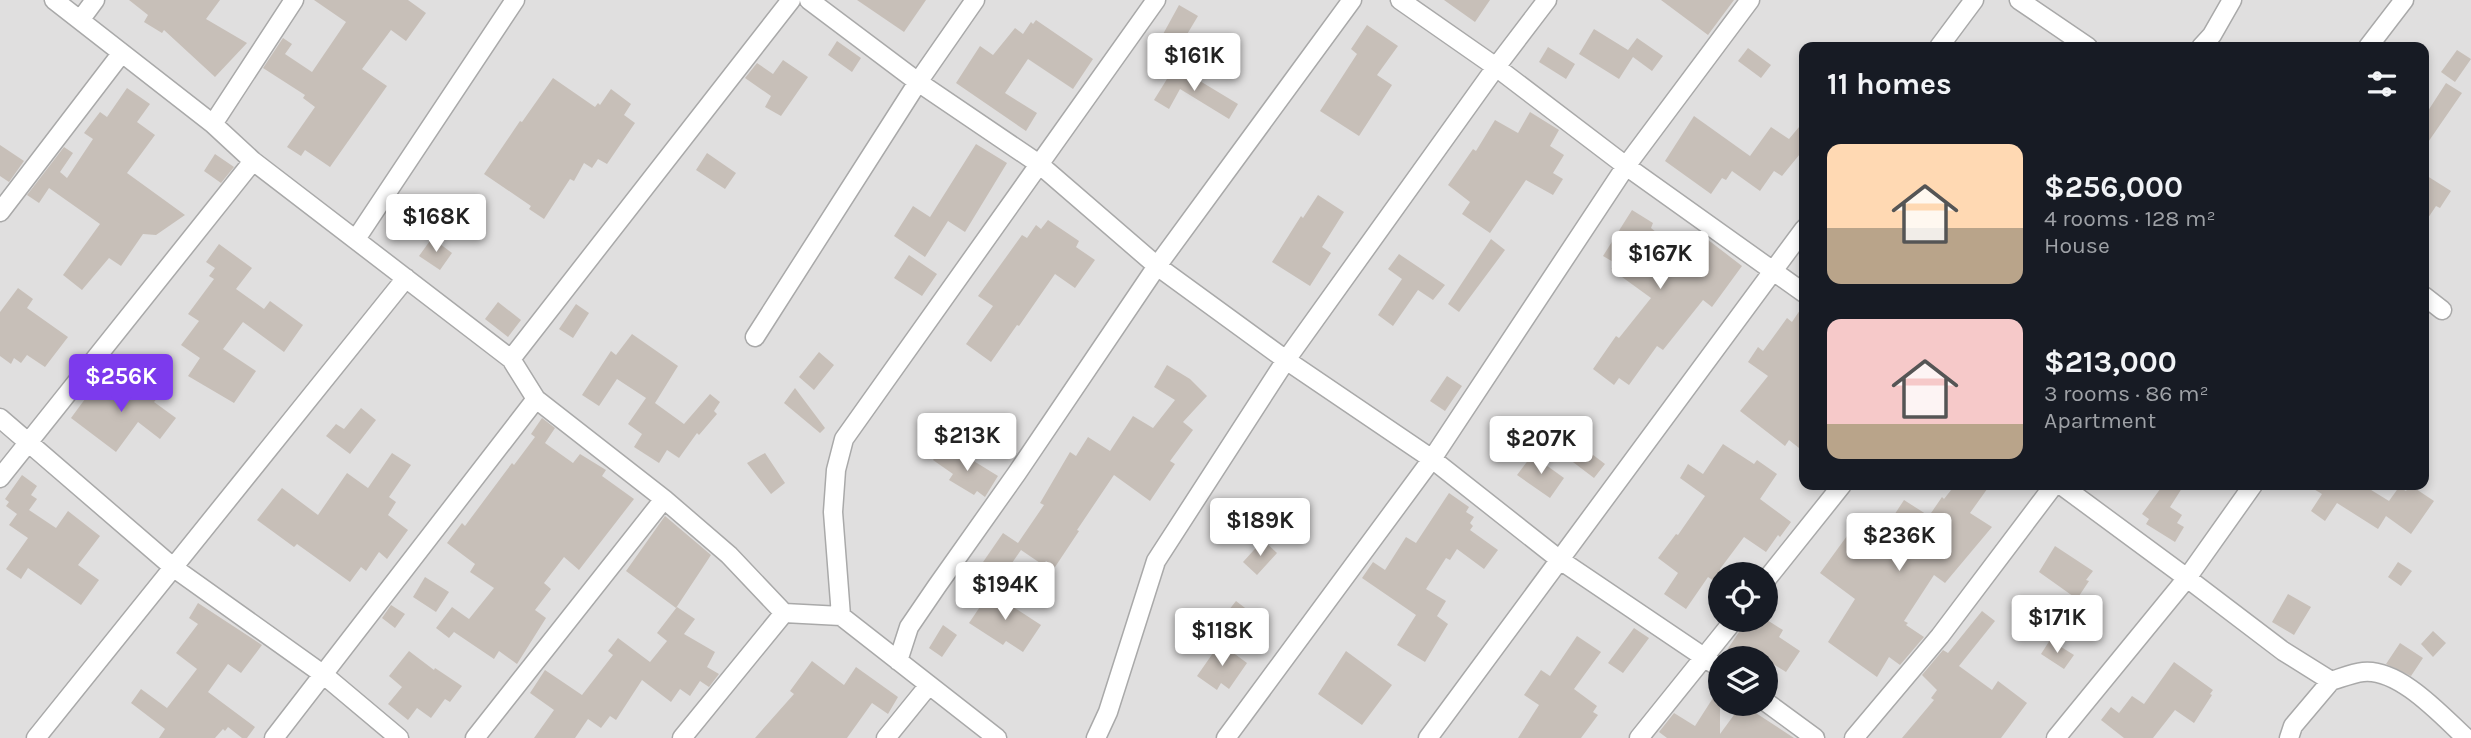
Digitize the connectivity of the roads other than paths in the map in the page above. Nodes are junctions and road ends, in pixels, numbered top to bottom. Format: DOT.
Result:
graph roads {
  1 [pos="54,0"];
  2 [pos="95,0"];
  3 [pos="294,0"];
  4 [pos="515,0"];
  5 [pos="791,0"];
  6 [pos="809,0"];
  7 [pos="975,0"];
  8 [pos="1156,0"];
  9 [pos="1352,0"];
  10 [pos="1400,0"];
  11 [pos="1547,0"];
  12 [pos="1750,0"];
  13 [pos="1973,0"];
  14 [pos="2019,0"];
  15 [pos="2232,0"];
  16 [pos="2404,0"];
  17 [pos="81,19"];
  18 [pos="1943,42"];
  19 [pos="2081,42"];
  20 [pos="2206,42"];
  21 [pos="2372,42"];
  22 [pos="121,54"];
  23 [pos="1496,68"];
  24 [pos="918,82"];
  25 [pos="213,124"];
  26 [pos="253,161"];
  27 [pos="1039,164"];
  28 [pos="1626,166"];
  29 [pos="0,212"];
  30 [pos="1799,236"];
  31 [pos="356,239"];
  32 [pos="1157,266"];
  33 [pos="1774,271"];
  34 [pos="406,278"];
  35 [pos="1799,289"];
  36 [pos="2429,300"];
  37 [pos="2442,310"];
  38 [pos="755,337"];
  39 [pos="511,359"];
  40 [pos="1286,360"];
  41 [pos="536,399"];
  42 [pos="0,418"];
  43 [pos="29,442"];
  44 [pos="1432,459"];
  45 [pos="0,478"];
  46 [pos="1838,490"];
  47 [pos="2050,490"];
  48 [pos="2068,490"];
  49 [pos="2250,490"];
  50 [pos="664,499"];
  51 [pos="1560,560"];
  52 [pos="1778,565"];
  53 [pos="174,568"];
  54 [pos="2188,578"];
  55 [pos="784,613"];
  56 [pos="841,617"];
  57 [pos="1724,632"];
  58 [pos="1704,656"];
  59 [pos="1708,659"];
  60 [pos="898,661"];
  61 [pos="324,675"];
  62 [pos="2331,681"];
  63 [pos="929,685"];
  64 [pos="1778,711"];
  65 [pos="36,738"];
  66 [pos="274,738"];
  67 [pos="399,738"];
  68 [pos="475,738"];
  69 [pos="682,738"];
  70 [pos="886,738"];
  71 [pos="997,738"];
  72 [pos="1096,738"];
  73 [pos="1226,738"];
  74 [pos="1428,738"];
  75 [pos="1639,738"];
  76 [pos="1815,738"];
  77 [pos="1854,738"];
  78 [pos="2056,738"];
  79 [pos="2289,738"];
  80 [pos="2466,738"];
  1 -- 17 [label="street"];
  2 -- 17 [label="street"];
  3 -- 25 [label="street"];
  4 -- 31 [label="street"];
  5 -- 39 [label="street"];
  6 -- 24 [label="street"];
  7 -- 24 [label="street"];
  8 -- 27 [label="street"];
  9 -- 32 [label="street"];
  10 -- 23 [label="street"];
  11 -- 23 [label="street"];
  12 -- 28 [label="street"];
  13 -- 18 [label="street"];
  14 -- 19 [label="street"];
  15 -- 20 [label="street"];
  16 -- 21 [label="street"];
  17 -- 22 [label="street"];
  22 -- 25 [label="street"];
  22 -- 29 [label="street"];
  23 -- 28 [label="street"];
  23 -- 40 [label="street"];
  24 -- 27 [label="street"];
  24 -- 38 [label="street"];
  25 -- 26 [label="street"];
  26 -- 31 [label="street"];
  26 -- 43 [label="street"];
  27 -- 32 [label="street"];
  27 -- 56 [label="street"];
  28 -- 33 [label="street"];
  28 -- 44 [label="street"];
  30 -- 33 [label="street"];
  31 -- 34 [label="street"];
  32 -- 40 [label="street"];
  32 -- 60 [label="street"];
  33 -- 35 [label="street"];
  33 -- 51 [label="street"];
  34 -- 39 [label="street"];
  34 -- 53 [label="street"];
  36 -- 37 [label="street"];
  39 -- 41 [label="street"];
  40 -- 44 [label="street"];
  40 -- 72 [label="street"];
  41 -- 50 [label="street"];
  41 -- 61 [label="street"];
  42 -- 43 [label="street"];
  43 -- 45 [label="street"];
  43 -- 53 [label="street"];
  44 -- 51 [label="street"];
  44 -- 73 [label="street"];
  46 -- 52 [label="street"];
  47 -- 77 [label="street"];
  48 -- 54 [label="street"];
  49 -- 54 [label="street"];
  50 -- 55 [label="street"];
  50 -- 68 [label="street"];
  51 -- 58 [label="street"];
  51 -- 74 [label="street"];
  53 -- 61 [label="street"];
  53 -- 65 [label="street"];
  54 -- 62 [label="street"];
  54 -- 78 [label="street"];
  55 -- 56 [label="street"];
  55 -- 69 [label="street"];
  56 -- 60 [label="street"];
  57 -- 58 [label="street"];
  58 -- 59 [label="street"];
  58 -- 75 [label="street"];
  60 -- 63 [label="street"];
  61 -- 66 [label="street"];
  61 -- 67 [label="street"];
  62 -- 79 [label="street"];
  62 -- 80 [label="street"];
  63 -- 70 [label="street"];
  63 -- 71 [label="street"];
  64 -- 76 [label="street"];
}
